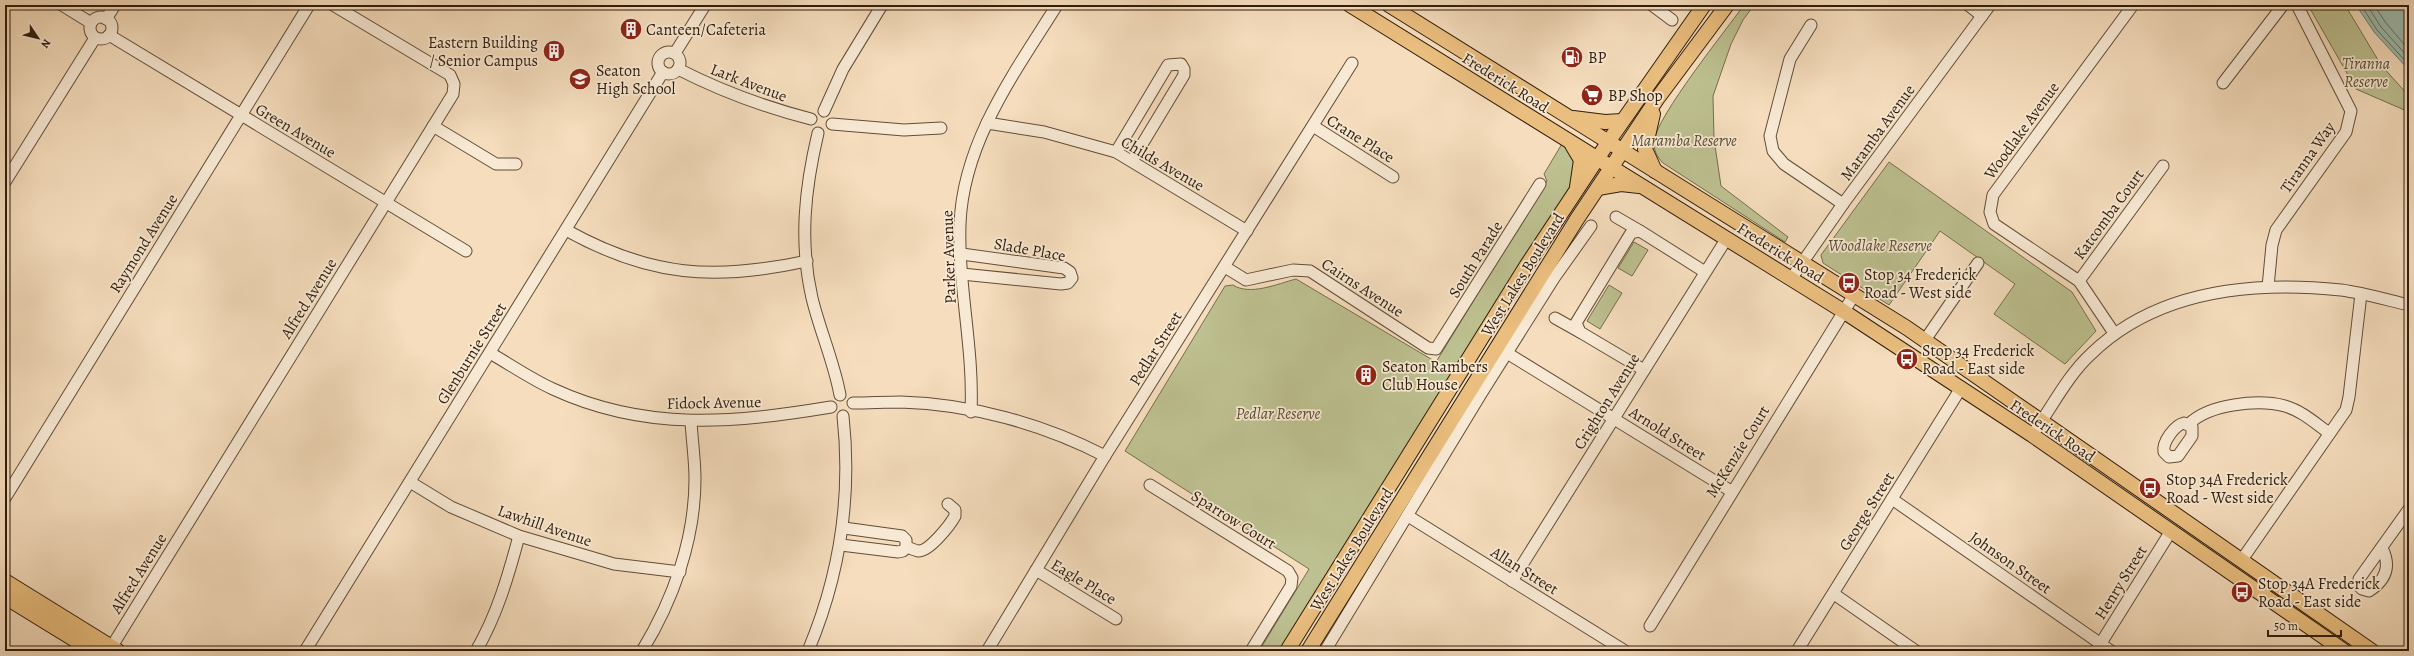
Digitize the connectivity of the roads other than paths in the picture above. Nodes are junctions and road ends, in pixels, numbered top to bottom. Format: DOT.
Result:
graph roads {
  1 [pos="62,5"];
  2 [pos="115,5"];
  3 [pos="309,5"];
  4 [pos="333,5"];
  5 [pos="705,5"];
  6 [pos="882,5"];
  7 [pos="1057,5"];
  8 [pos="1350,5"];
  9 [pos="1389,5"];
  10 [pos="1652,5"];
  11 [pos="1704,5"];
  12 [pos="1727,5"];
  13 [pos="1968,5"];
  14 [pos="1990,5"];
  15 [pos="2133,5"];
  16 [pos="2283,5"];
  17 [pos="2298,5"];
  18 [pos="1366,9"];
  19 [pos="1982,16"];
  20 [pos="106,19"];
  21 [pos="1672,20"];
  22 [pos="91,23"];
  23 [pos="1811,25"];
  24 [pos="110,35"];
  25 [pos="95,38"];
  26 [pos="675,53"];
  27 [pos="1352,63"];
  28 [pos="678,69"];
  29 [pos="664,72"];
  30 [pos="2223,83"];
  31 [pos="1657,99"];
  32 [pos="824,111"];
  33 [pos="241,115"];
  34 [pos="1568,117"];
  35 [pos="811,119"];
  36 [pos="1622,121"];
  37 [pos="987,123"];
  38 [pos="832,124"];
  39 [pos="433,126"];
  40 [pos="1313,126"];
  41 [pos="941,128"];
  42 [pos="818,133"];
  43 [pos="1570,142"];
  44 [pos="1608,142"];
  45 [pos="1622,151"];
  46 [pos="1116,152"];
  47 [pos="1598,160"];
  48 [pos="1132,161"];
  49 [pos="516,164"];
  50 [pos="2163,166"];
  51 [pos="1611,168"];
  52 [pos="1655,171"];
  53 [pos="1393,177"];
  54 [pos="5,182"];
  55 [pos="1540,184"];
  56 [pos="1640,186"];
  57 [pos="1598,188"];
  58 [pos="1576,192"];
  59 [pos="386,203"];
  60 [pos="1843,204"];
  61 [pos="1616,217"];
  62 [pos="1577,219"];
  63 [pos="1591,226"];
  64 [pos="566,230"];
  65 [pos="1247,231"];
  66 [pos="1640,232"];
  67 [pos="1726,238"];
  68 [pos="1578,245"];
  69 [pos="466,251"];
  70 [pos="962,254"];
  71 [pos="807,261"];
  72 [pos="1802,262"];
  73 [pos="1978,263"];
  74 [pos="1225,267"];
  75 [pos="1705,272"];
  76 [pos="962,274"];
  77 [pos="1791,279"];
  78 [pos="2080,281"];
  79 [pos="2268,287"];
  80 [pos="1854,294"];
  81 [pos="2361,294"];
  82 [pos="2409,305"];
  83 [pos="1843,311"];
  84 [pos="1555,318"];
  85 [pos="1580,332"];
  86 [pos="2114,333"];
  87 [pos="1925,340"];
  88 [pos="1436,349"];
  89 [pos="490,353"];
  90 [pos="1507,353"];
  91 [pos="1644,370"];
  92 [pos="1961,388"];
  93 [pos="840,395"];
  94 [pos="852,403"];
  95 [pos="831,407"];
  96 [pos="971,412"];
  97 [pos="843,416"];
  98 [pos="1614,418"];
  99 [pos="691,421"];
  100 [pos="2043,421"];
  101 [pos="2189,424"];
  102 [pos="2330,433"];
  103 [pos="2032,435"];
  104 [pos="1105,456"];
  105 [pos="410,482"];
  106 [pos="1150,485"];
  107 [pos="1731,491"];
  108 [pos="5,498"];
  109 [pos="1892,500"];
  110 [pos="948,504"];
  111 [pos="2409,509"];
  112 [pos="1408,516"];
  113 [pos="844,528"];
  114 [pos="2170,531"];
  115 [pos="519,536"];
  116 [pos="841,545"];
  117 [pos="906,547"];
  118 [pos="2382,548"];
  119 [pos="2241,561"];
  120 [pos="1036,570"];
  121 [pos="680,572"];
  122 [pos="1512,581"];
  123 [pos="5,582"];
  124 [pos="1834,594"];
  125 [pos="5,597"];
  126 [pos="1116,619"];
  127 [pos="1650,626"];
  128 [pos="2098,647"];
  129 [pos="2365,649"];
  130 [pos="113,650"];
  131 [pos="92,651"];
  132 [pos="305,651"];
  133 [pos="476,651"];
  134 [pos="642,651"];
  135 [pos="808,651"];
  136 [pos="987,651"];
  137 [pos="1251,651"];
  138 [pos="1287,651"];
  139 [pos="1308,651"];
  140 [pos="1325,651"];
  141 [pos="1625,651"];
  142 [pos="1797,651"];
  143 [pos="1916,651"];
  144 [pos="2111,651"];
  145 [pos="2344,651"];
  1 -- 22 [label="street"];
  2 -- 20 [label="street"];
  3 -- 33 [label="street, Raymond Avenue"];
  4 -- 39 [label="street, Alfred Avenue"];
  5 -- 26 [label="street"];
  6 -- 32 [label="street"];
  7 -- 37 [label="street, Parker Avenue"];
  8 -- 18 [label="main road, Frederick Road"];
  9 -- 34 [label="main road, Frederick Road"];
  10 -- 21 [label="street"];
  11 -- 36 [label="main road, West Lakes Boulevard"];
  12 -- 31 [label="main road, West Lakes Boulevard"];
  13 -- 19 [label="street"];
  14 -- 19 [label="street, Maramba Avenue"];
  15 -- 78 [label="street, Woodlake Avenue"];
  16 -- 30 [label="street"];
  17 -- 79 [label="street, Tiranna Way"];
  18 -- 43 [label="main road, Frederick Road"];
  19 -- 60 [label="street, Maramba Avenue"];
  20 -- 22 [label="street"];
  20 -- 24 [label="street"];
  22 -- 25 [label="street"];
  23 -- 60 [label="street"];
  24 -- 25 [label="street"];
  24 -- 33 [label="street, Green Avenue"];
  25 -- 54 [label="street"];
  26 -- 28 [label="street"];
  26 -- 29 [label="street"];
  27 -- 40 [label="street, Pedlar Street"];
  28 -- 29 [label="street"];
  28 -- 35 [label="street, Lark Avenue"];
  29 -- 64 [label="street, Glenburnie Street"];
  31 -- 45 [label="main road, West Lakes Boulevard"];
  31 -- 52 [label="main road"];
  32 -- 35 [label="street"];
  32 -- 38 [label="street"];
  33 -- 59 [label="street, Green Avenue"];
  33 -- 108 [label="street, Raymond Avenue"];
  34 -- 36 [label="main road"];
  34 -- 44 [label="main road, Frederick Road"];
  35 -- 42 [label="street"];
  36 -- 44 [label="main road, West Lakes Boulevard"];
  37 -- 46 [label="street, Childs Avenue"];
  37 -- 70 [label="street, Parker Avenue"];
  38 -- 41 [label="street"];
  38 -- 42 [label="street"];
  39 -- 49 [label="street"];
  39 -- 59 [label="street, Alfred Avenue"];
  40 -- 53 [label="street, Crane Place"];
  40 -- 65 [label="street, Pedlar Street"];
  42 -- 71 [label="street"];
  43 -- 47 [label="main road, Frederick Road"];
  43 -- 58 [label="main road"];
  44 -- 45 [label="main road, Frederick Road"];
  44 -- 47 [label="main road, West Lakes Boulevard"];
  45 -- 51 [label="main road, West Lakes Boulevard"];
  45 -- 52 [label="main road, Frederick Road"];
  46 -- 48 [label="street, Childs Avenue"];
  46 -- 48 [label="street"];
  47 -- 51 [label="main road, Frederick Road"];
  47 -- 58 [label="main road, West Lakes Boulevard"];
  48 -- 65 [label="street, Childs Avenue"];
  50 -- 78 [label="street, Katcomba Court"];
  51 -- 56 [label="main road, Frederick Road"];
  51 -- 57 [label="main road, West Lakes Boulevard"];
  52 -- 72 [label="main road, Frederick Road"];
  55 -- 88 [label="street, South Parade"];
  56 -- 57 [label="main road"];
  56 -- 67 [label="main road, Frederick Road"];
  57 -- 62 [label="main road, West Lakes Boulevard"];
  58 -- 138 [label="main road, West Lakes Boulevard"];
  59 -- 69 [label="street, Green Avenue"];
  59 -- 130 [label="street, Alfred Avenue"];
  60 -- 72 [label="street, Maramba Avenue"];
  61 -- 66 [label="street"];
  62 -- 68 [label="street"];
  62 -- 139 [label="main road, West Lakes Boulevard"];
  63 -- 68 [label="street"];
  64 -- 71 [label="street"];
  64 -- 89 [label="street, Glenburnie Street"];
  65 -- 74 [label="street, Pedlar Street"];
  66 -- 75 [label="street"];
  66 -- 85 [label="street"];
  67 -- 75 [label="street, Crighton Avenue"];
  67 -- 77 [label="main road, Frederick Road"];
  68 -- 90 [label="street"];
  70 -- 76 [label="street, Parker Avenue"];
  70 -- 76 [label="street, Slade Place"];
  71 -- 93 [label="street"];
  72 -- 77 [label="street, Maramba Avenue"];
  72 -- 80 [label="main road, Frederick Road"];
  73 -- 87 [label="street"];
  74 -- 88 [label="street, Cairns Avenue"];
  74 -- 104 [label="street, Pedlar Street"];
  75 -- 91 [label="street, Crighton Avenue"];
  76 -- 96 [label="street, Parker Avenue"];
  77 -- 83 [label="main road, Frederick Road"];
  78 -- 86 [label="street, Woodlake Avenue"];
  79 -- 81 [label="street"];
  79 -- 86 [label="street"];
  80 -- 83 [label="street, McKenzie Court"];
  80 -- 87 [label="main road, Frederick Road"];
  81 -- 82 [label="street"];
  81 -- 102 [label="street"];
  83 -- 92 [label="main road, Frederick Road"];
  83 -- 107 [label="street, McKenzie Court"];
  84 -- 85 [label="street"];
  85 -- 91 [label="street"];
  86 -- 100 [label="street"];
  87 -- 100 [label="main road, Frederick Road"];
  89 -- 99 [label="street, Fidock Avenue"];
  89 -- 105 [label="street, Glenburnie Street"];
  90 -- 98 [label="street, Arnold Street"];
  90 -- 112 [label="street"];
  91 -- 98 [label="street, Crighton Avenue"];
  92 -- 103 [label="main road, Frederick Road"];
  92 -- 109 [label="street, George Street"];
  93 -- 94 [label="street"];
  93 -- 95 [label="street"];
  94 -- 96 [label="street"];
  94 -- 97 [label="street"];
  95 -- 97 [label="street"];
  95 -- 99 [label="street, Fidock Avenue"];
  96 -- 104 [label="street"];
  97 -- 113 [label="street"];
  98 -- 107 [label="street, Arnold Street"];
  98 -- 122 [label="street, Crighton Avenue"];
  99 -- 121 [label="street"];
  100 -- 103 [label="street"];
  100 -- 119 [label="main road, Frederick Road"];
  101 -- 102 [label="street"];
  102 -- 119 [label="street"];
  103 -- 114 [label="main road, Frederick Road"];
  104 -- 120 [label="street, Pedlar Street"];
  105 -- 115 [label="street, Lawhill Avenue"];
  105 -- 132 [label="street, Glenburnie Street"];
  106 -- 137 [label="street, Sparrow Court"];
  107 -- 127 [label="street, McKenzie Court"];
  109 -- 124 [label="street, George Street"];
  109 -- 128 [label="street, Johnson Street"];
  110 -- 117 [label="street"];
  111 -- 118 [label="street"];
  112 -- 122 [label="street, Allan Street"];
  112 -- 140 [label="street"];
  113 -- 116 [label="street"];
  113 -- 117 [label="street"];
  114 -- 128 [label="street, Henry Street"];
  114 -- 145 [label="main road, Frederick Road"];
  115 -- 121 [label="street, Lawhill Avenue"];
  115 -- 133 [label="street"];
  116 -- 117 [label="street"];
  116 -- 135 [label="street"];
  119 -- 129 [label="main road, Frederick Road"];
  120 -- 126 [label="street, Eagle Place"];
  120 -- 136 [label="street, Pedlar Street"];
  121 -- 134 [label="street"];
  122 -- 141 [label="street, Allan Street"];
  123 -- 130 [label="main road"];
  124 -- 142 [label="street, George Street"];
  124 -- 143 [label="street"];
  125 -- 131 [label="main road"];
  128 -- 144 [label="street, Johnson Street"];
}
